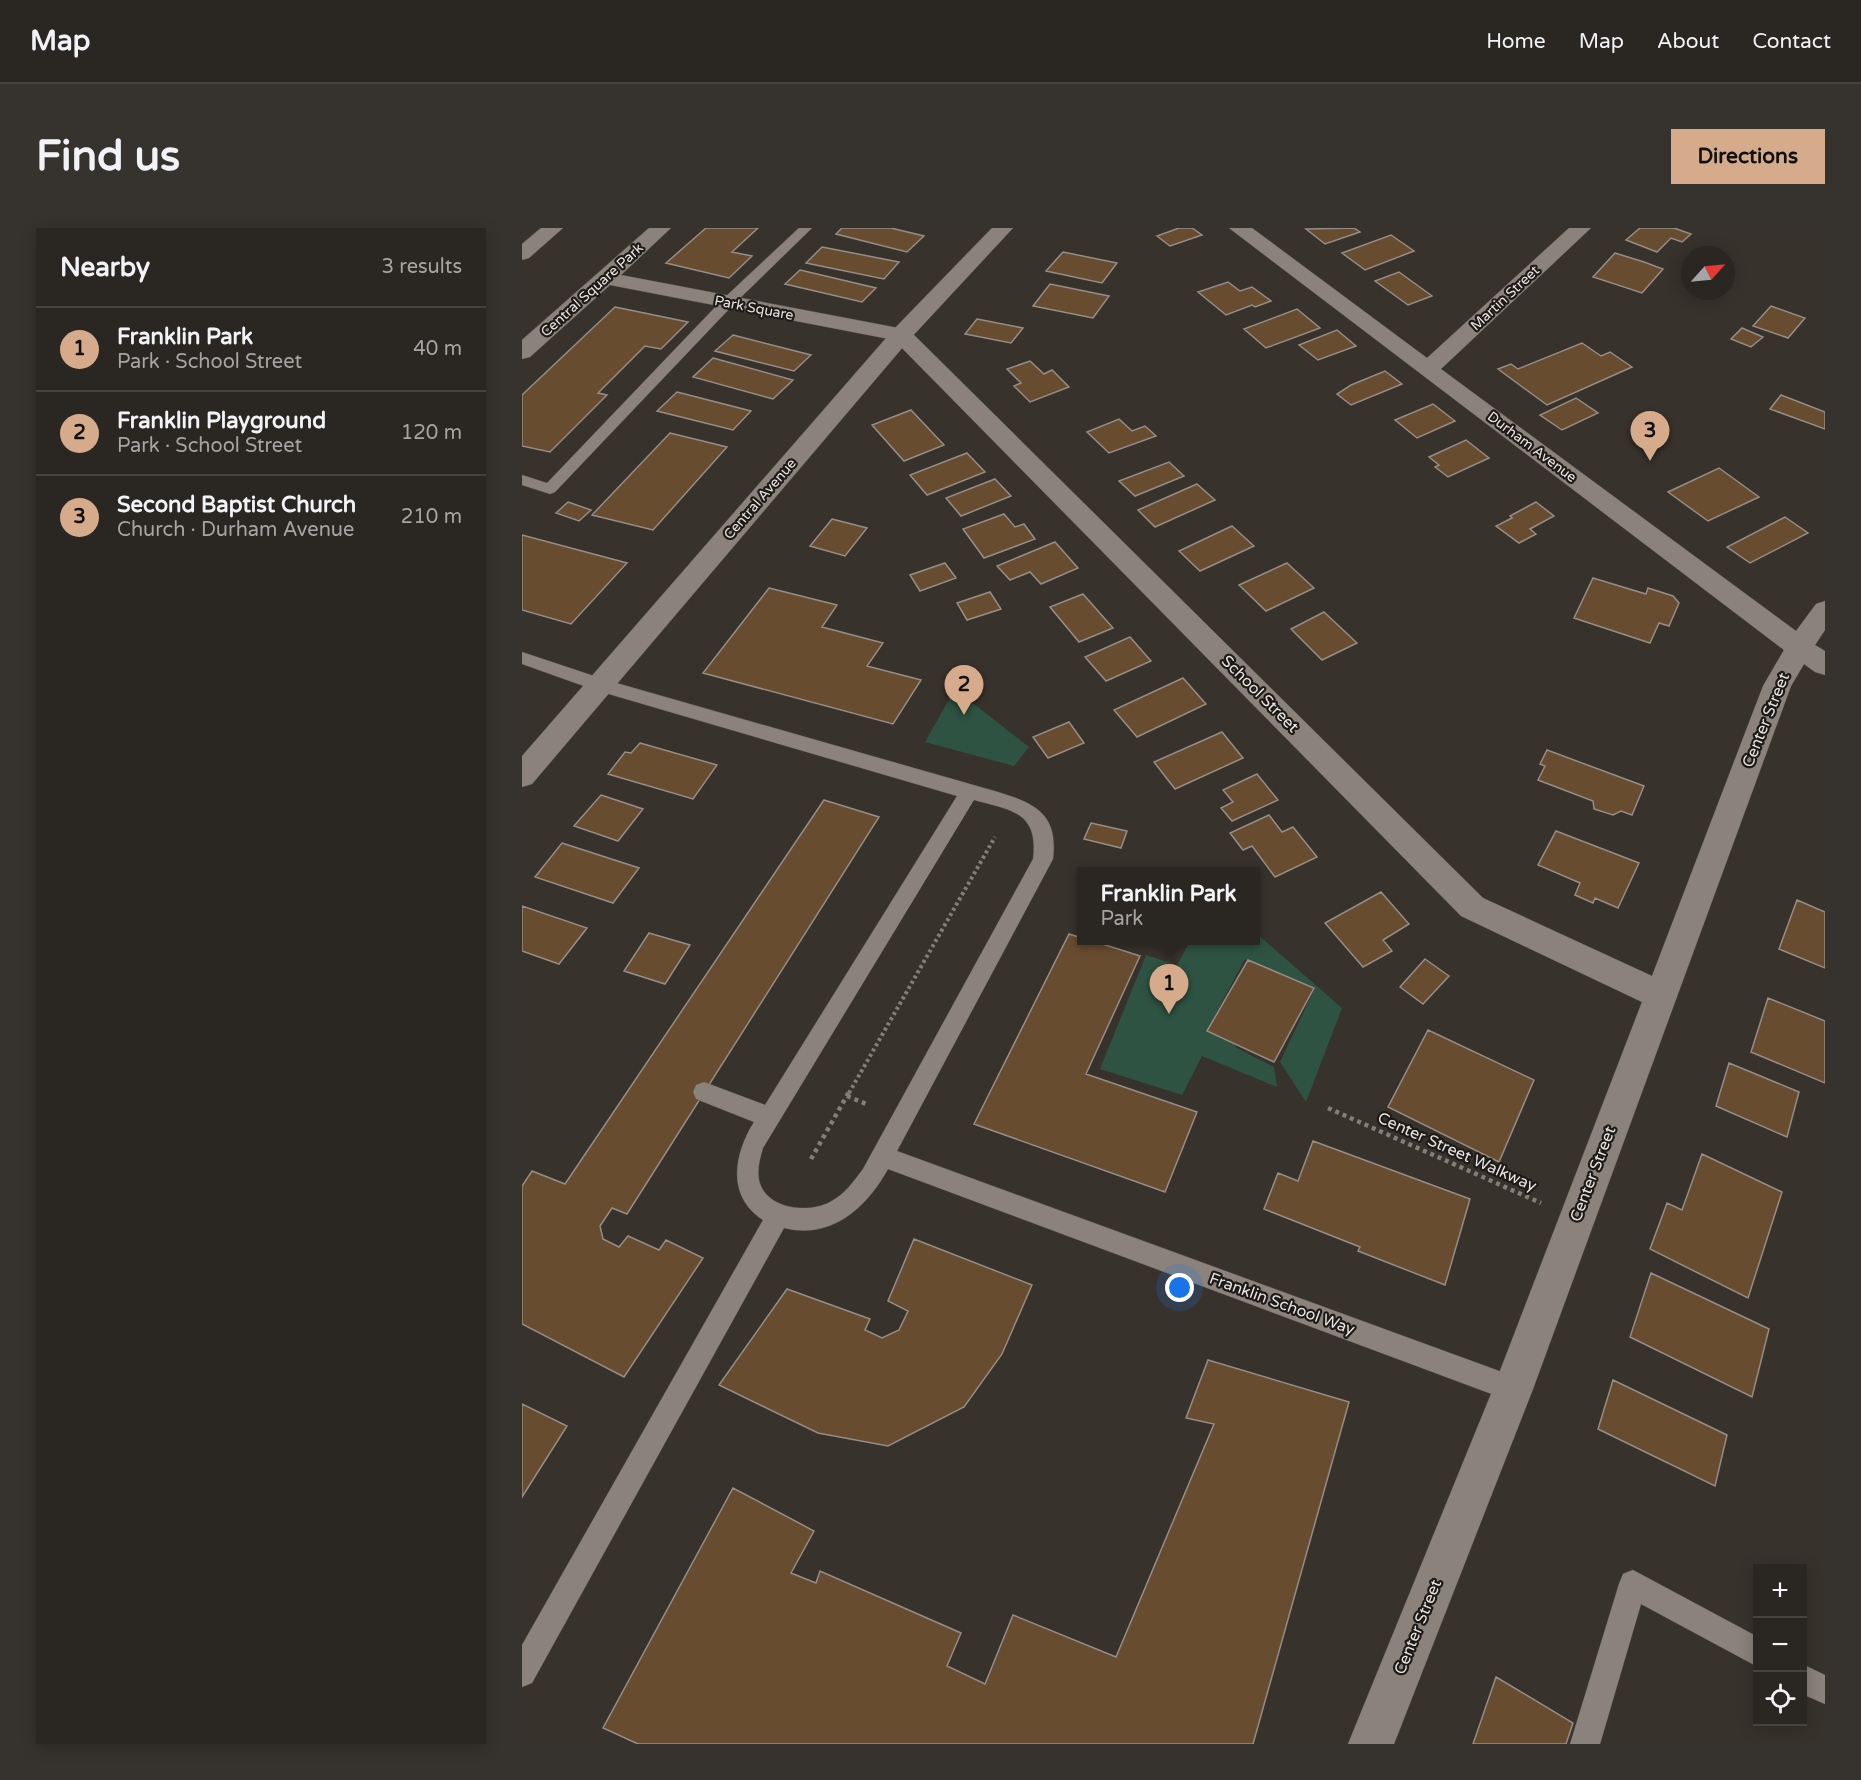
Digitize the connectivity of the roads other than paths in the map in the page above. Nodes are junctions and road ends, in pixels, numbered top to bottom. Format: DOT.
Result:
graph roads {
  1 [pos="553,228"];
  2 [pos="661,228"];
  3 [pos="806,228"];
  4 [pos="1003,228"];
  5 [pos="1239,228"];
  6 [pos="1581,228"];
  7 [pos="522,254"];
  8 [pos="607,278"];
  9 [pos="728,303"];
  10 [pos="901,335"];
  11 [pos="522,352"];
  12 [pos="1428,369"];
  13 [pos="522,480"];
  14 [pos="1825,610"];
  15 [pos="1812,656"];
  16 [pos="522,658"];
  17 [pos="601,685"];
  18 [pos="522,776"];
  19 [pos="969,792"];
  20 [pos="1660,995"];
  21 [pos="704,1092"];
  22 [pos="769,1118"];
  23 [pos="882,1156"];
  24 [pos="778,1215"];
  25 [pos="1513,1389"];
  26 [pos="1753,1650"];
  27 [pos="522,1673"];
  28 [pos="1807,1680"];
  29 [pos="1825,1690"];
  30 [pos="1371,1744"];
  31 [pos="1585,1744"];
  1 -- 7 [label="street"];
  2 -- 8 [label="street, Central Square Park"];
  3 -- 9 [label="lane"];
  4 -- 10 [label="street, Central Avenue"];
  5 -- 12 [label="street, Durham Avenue"];
  6 -- 12 [label="street, Martin Street"];
  8 -- 9 [label="street, Park Square"];
  8 -- 11 [label="street, Central Square Park"];
  9 -- 10 [label="street, Park Square"];
  9 -- 13 [label="lane"];
  10 -- 17 [label="street, Central Avenue"];
  10 -- 20 [label="street, School Street"];
  12 -- 15 [label="street, Durham Avenue"];
  14 -- 15 [label="street, Center Street"];
  15 -- 20 [label="street, Center Street"];
  16 -- 17 [label="lane"];
  17 -- 18 [label="street, Central Avenue"];
  17 -- 19 [label="lane"];
  19 -- 22 [label="lane"];
  19 -- 23 [label="lane"];
  20 -- 25 [label="street, Center Street"];
  21 -- 22 [label="lane"];
  22 -- 24 [label="lane"];
  23 -- 24 [label="lane"];
  23 -- 25 [label="lane, Franklin School Way"];
  24 -- 27 [label="lane"];
  25 -- 30 [label="street, Center Street"];
  26 -- 31 [label="lane"];
  28 -- 29 [label="lane"];
}
